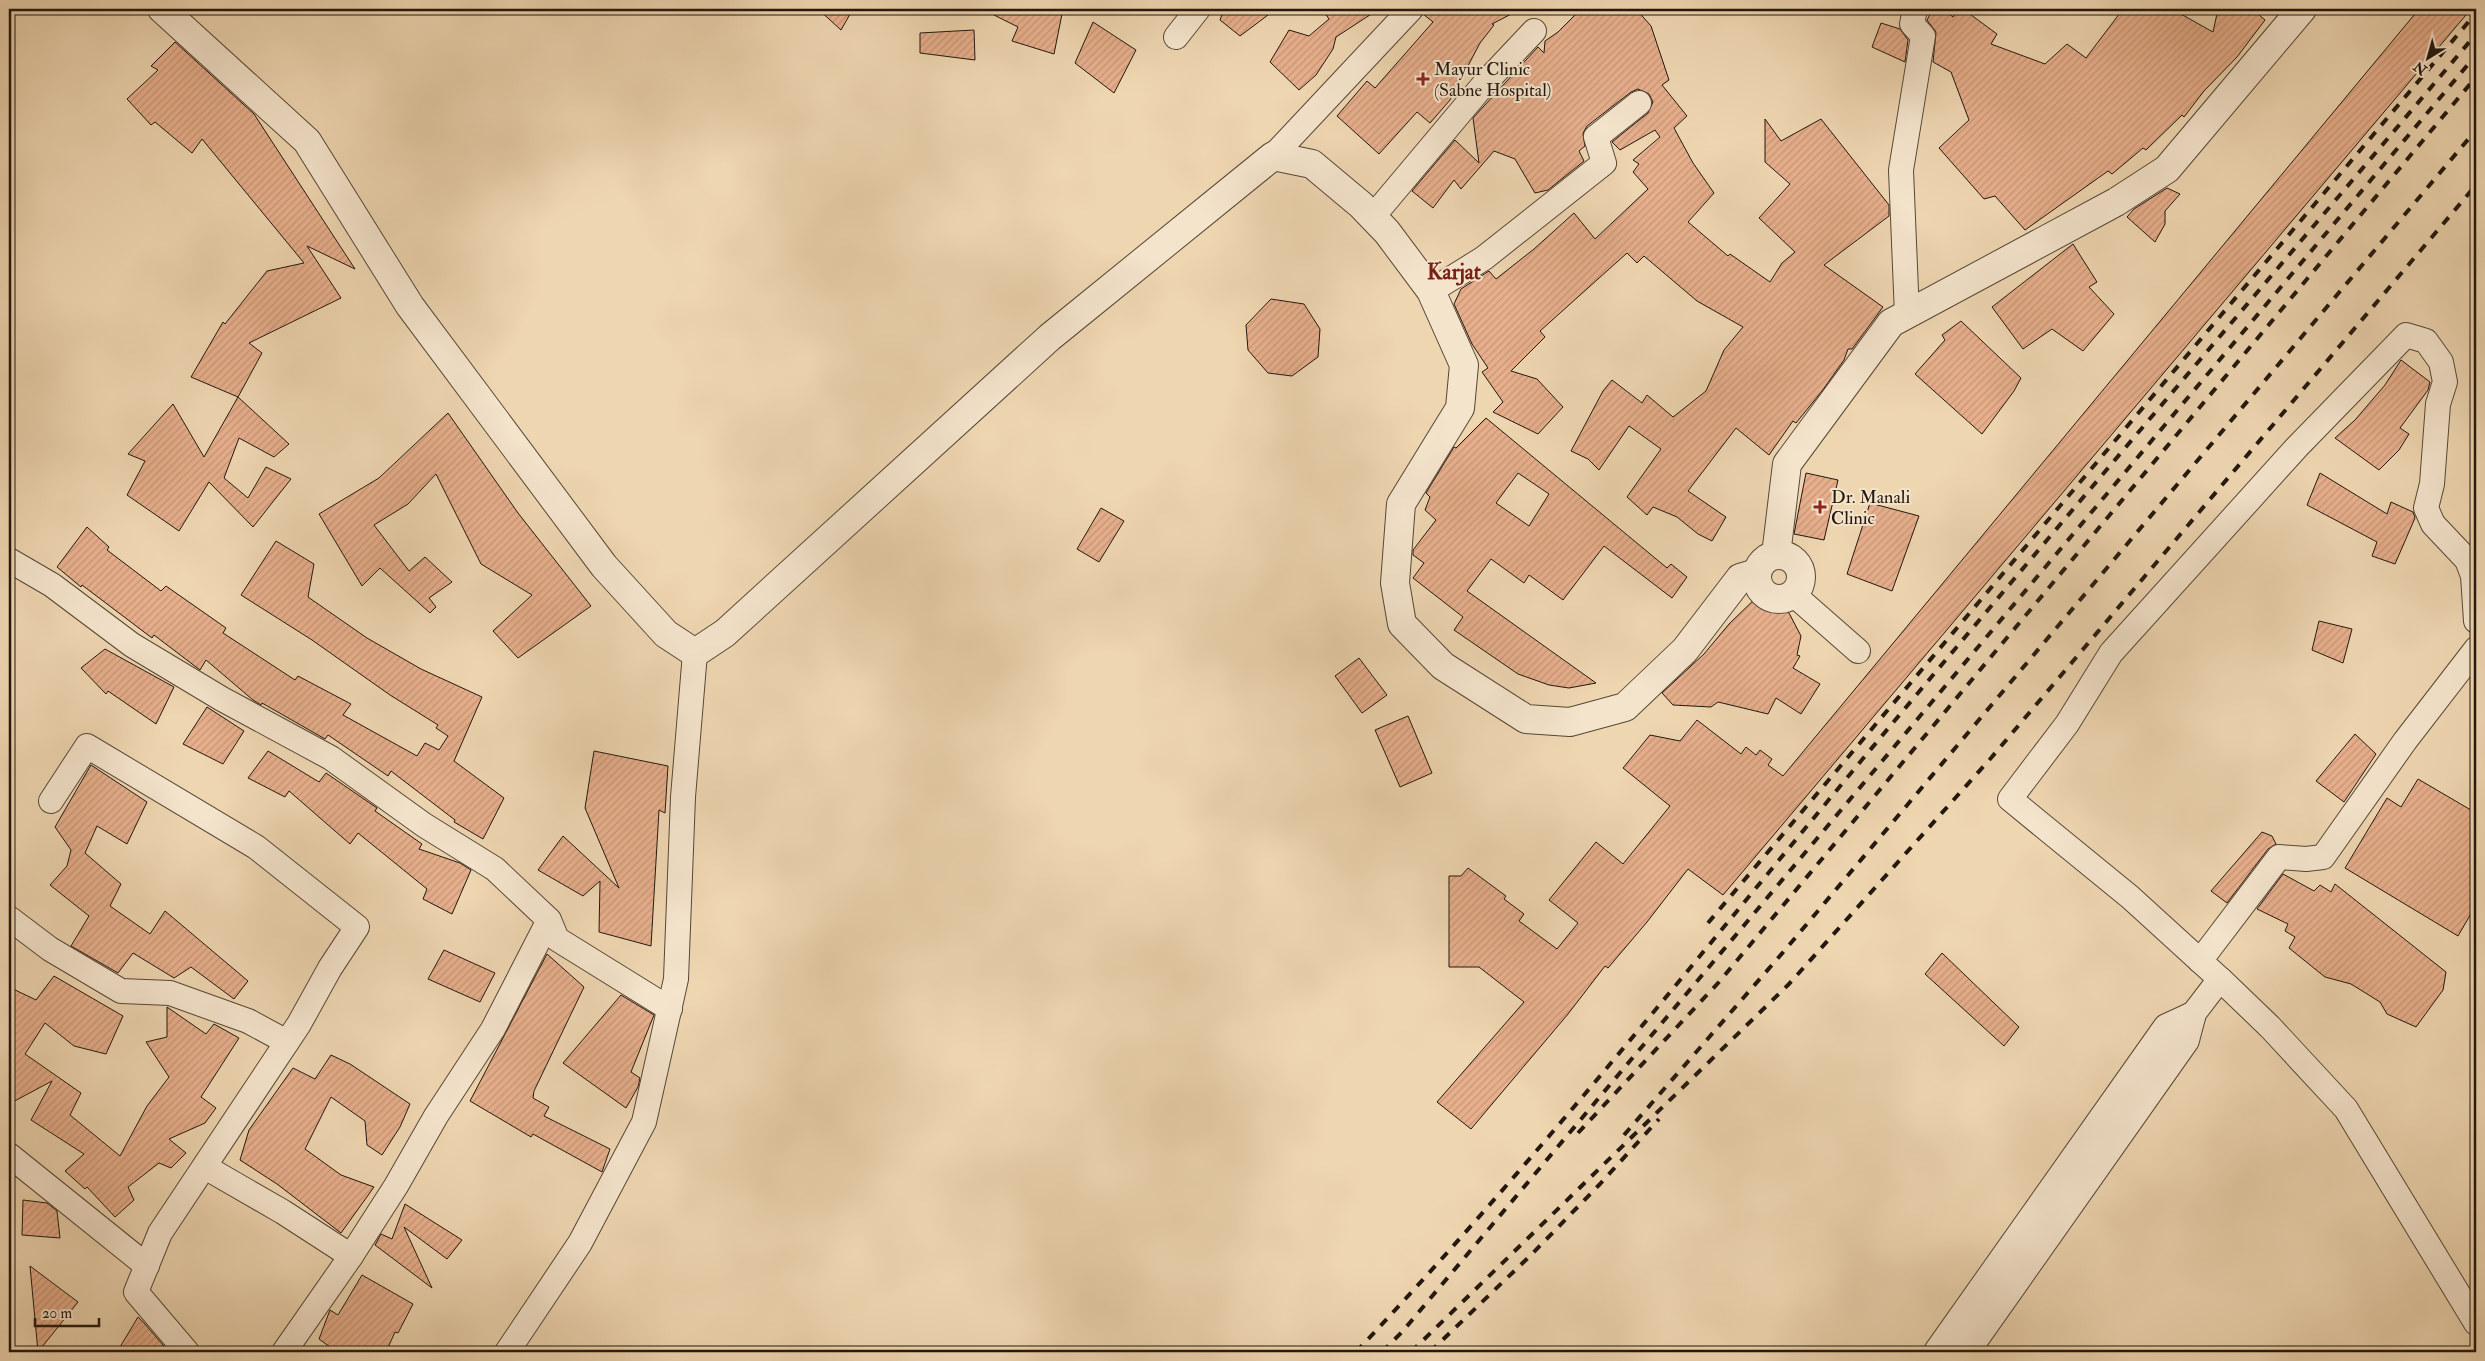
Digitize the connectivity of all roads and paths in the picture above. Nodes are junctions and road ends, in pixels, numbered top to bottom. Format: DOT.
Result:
graph roads {
  1 [pos="162,9"];
  2 [pos="1198,9"];
  3 [pos="1412,9"];
  4 [pos="1915,9"];
  5 [pos="2302,9"];
  6 [pos="1534,31"];
  7 [pos="1176,37"];
  8 [pos="1639,103"];
  9 [pos="1273,156"];
  10 [pos="1374,218"];
  11 [pos="1431,290"];
  12 [pos="1907,315"];
  13 [pos="1776,555"];
  14 [pos="9,560"];
  15 [pos="1757,573"];
  16 [pos="1793,594"];
  17 [pos="2476,621"];
  18 [pos="2476,649"];
  19 [pos="1858,651"];
  20 [pos="696,652"];
  21 [pos="51,801"];
  22 [pos="9,918"];
  23 [pos="549,920"];
  24 [pos="2200,961"];
  25 [pos="2220,979"];
  26 [pos="670,1008"];
  27 [pos="2191,1017"];
  28 [pos="287,1042"];
  29 [pos="9,1155"];
  30 [pos="205,1167"];
  31 [pos="350,1256"];
  32 [pos="146,1266"];
  33 [pos="2476,1323"];
  34 [pos="187,1352"];
  35 [pos="284,1352"];
  36 [pos="506,1352"];
  37 [pos="1938,1352"];
  38 [pos="1965,1352"];
  1 -- 20 [label="street"];
  2 -- 7 [label="street"];
  3 -- 9 [label="street"];
  4 -- 12 [label="street"];
  5 -- 12 [label="street"];
  6 -- 10 [label="street"];
  8 -- 11 [label="street"];
  9 -- 10 [label="street"];
  9 -- 20 [label="street"];
  10 -- 11 [label="street"];
  11 -- 15 [label="street"];
  12 -- 13 [label="street"];
  13 -- 15 [label="street"];
  13 -- 16 [label="street"];
  14 -- 23 [label="street"];
  15 -- 16 [label="street"];
  16 -- 19 [label="street"];
  17 -- 24 [label="street"];
  18 -- 24 [label="street"];
  20 -- 26 [label="street"];
  21 -- 28 [label="street"];
  22 -- 28 [label="street"];
  23 -- 26 [label="street"];
  23 -- 31 [label="street"];
  24 -- 25 [label="street"];
  25 -- 27 [label="street"];
  25 -- 33 [label="street"];
  26 -- 36 [label="street"];
  27 -- 37 [label="street"];
  27 -- 38 [label="street"];
  28 -- 30 [label="street"];
  29 -- 32 [label="street"];
  30 -- 31 [label="street"];
  30 -- 32 [label="street"];
  31 -- 35 [label="street"];
  32 -- 34 [label="street"];
}
